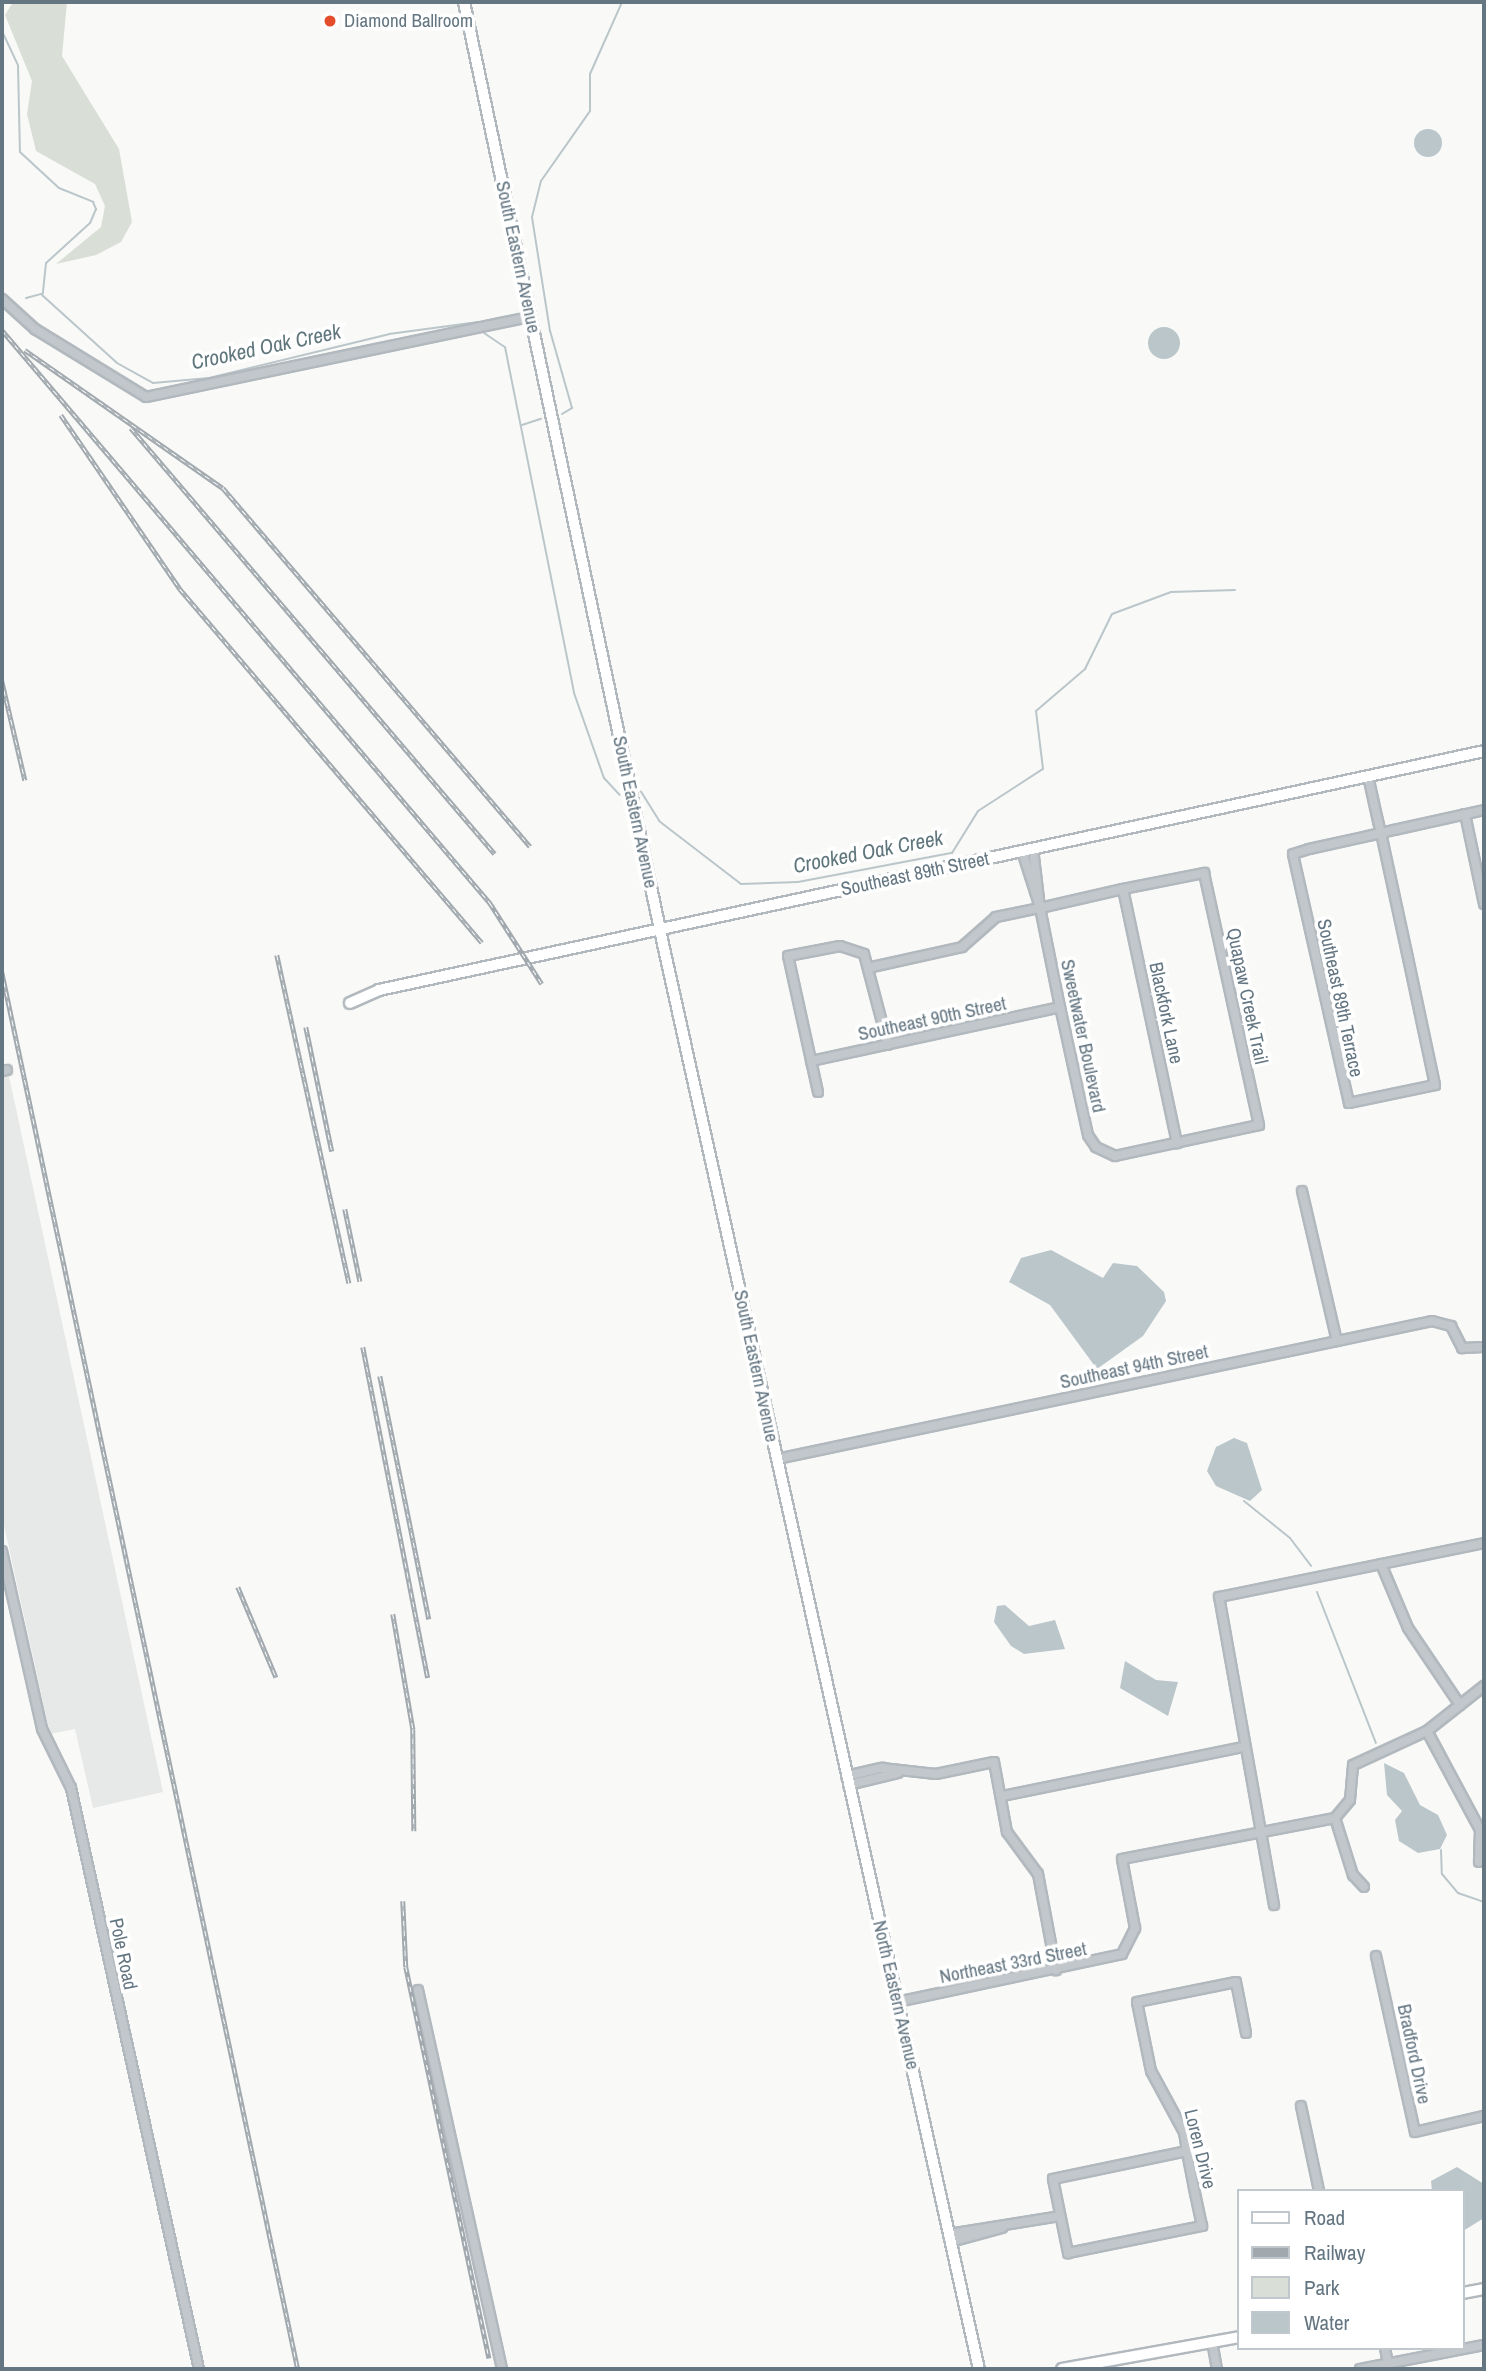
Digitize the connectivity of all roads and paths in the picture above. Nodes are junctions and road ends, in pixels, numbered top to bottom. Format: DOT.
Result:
graph roads {
  1 [pos="464,2"];
  2 [pos="2,299"];
  3 [pos="530,317"];
  4 [pos="1484,751"];
  5 [pos="1368,776"];
  6 [pos="1484,810"];
  7 [pos="1465,814"];
  8 [pos="1381,833"];
  9 [pos="1027,850"];
  10 [pos="1123,889"];
  11 [pos="1484,904"];
  12 [pos="1040,908"];
  13 [pos="660,930"];
  14 [pos="872,967"];
  15 [pos="350,1003"];
  16 [pos="1060,1007"];
  17 [pos="888,1045"];
  18 [pos="811,1061"];
  19 [pos="818,1092"];
  20 [pos="1177,1143"];
  21 [pos="1302,1191"];
  22 [pos="1337,1341"];
  23 [pos="1483,1347"];
  24 [pos="776,1459"];
  25 [pos="1484,1543"];
  26 [pos="2,1551"];
  27 [pos="1381,1564"];
  28 [pos="812,1621"];
  29 [pos="1484,1686"];
  30 [pos="1460,1705"];
  31 [pos="1427,1731"];
  32 [pos="1242,1747"];
  33 [pos="847,1781"];
  34 [pos="1002,1796"];
  35 [pos="1335,1818"];
  36 [pos="1260,1832"];
  37 [pos="1479,1861"];
  38 [pos="1364,1887"];
  39 [pos="1273,1905"];
  40 [pos="1376,1956"];
  41 [pos="1056,1970"];
  42 [pos="418,1990"];
  43 [pos="897,2002"];
  44 [pos="1246,2033"];
  45 [pos="1301,2106"];
  46 [pos="1484,2116"];
  47 [pos="1187,2151"];
  48 [pos="1320,2189"];
  49 [pos="1060,2216"];
  50 [pos="950,2238"];
  51 [pos="1484,2288"];
  52 [pos="1465,2293"];
  53 [pos="1238,2337"];
  54 [pos="1212,2341"];
  55 [pos="1484,2345"];
  56 [pos="1465,2349"];
  57 [pos="1385,2350"];
  58 [pos="1459,2350"];
  59 [pos="1388,2364"];
  60 [pos="1094,2366"];
  61 [pos="199,2369"];
  62 [pos="502,2369"];
  63 [pos="979,2369"];
  64 [pos="1062,2369"];
  65 [pos="1217,2369"];
  66 [pos="1360,2369"];
  1 -- 3 [label="main road, South Eastern Avenue"];
  2 -- 3 [label="street"];
  3 -- 13 [label="main road, South Eastern Avenue"];
  4 -- 5 [label="main road, Southeast 89th Street"];
  5 -- 8 [label="street, Southeast 89th Terrace"];
  5 -- 9 [label="main road, Southeast 89th Street"];
  6 -- 7 [label="street, Southeast 89th Terrace"];
  7 -- 8 [label="street, Southeast 89th Terrace"];
  7 -- 11 [label="street"];
  8 -- 8 [label="street, Southeast 89th Terrace"];
  9 -- 12 [label="street, Sweetwater Boulevard"];
  9 -- 13 [label="main road, Southeast 89th Street"];
  10 -- 12 [label="street"];
  10 -- 20 [label="street, Blackfork Lane"];
  10 -- 20 [label="street, Quapaw Creek Trail"];
  12 -- 14 [label="street"];
  12 -- 16 [label="street, Sweetwater Boulevard"];
  13 -- 15 [label="main road, Southeast 89th Street"];
  13 -- 24 [label="main road, South Eastern Avenue"];
  14 -- 17 [label="street"];
  14 -- 18 [label="street"];
  16 -- 17 [label="street, Southeast 90th Street"];
  16 -- 20 [label="street, Sweetwater Boulevard"];
  17 -- 18 [label="street, Southeast 90th Street"];
  18 -- 19 [label="street"];
  21 -- 22 [label="street"];
  22 -- 23 [label="street, Southeast 94th Street"];
  22 -- 24 [label="street, Southeast 94th Street"];
  24 -- 28 [label="main road, South Eastern Avenue"];
  25 -- 27 [label="street"];
  26 -- 61 [label="street, Pole Road"];
  27 -- 30 [label="street"];
  27 -- 32 [label="street"];
  28 -- 33 [label="main road, North Eastern Avenue"];
  29 -- 30 [label="street"];
  30 -- 31 [label="street"];
  31 -- 35 [label="street"];
  31 -- 37 [label="street"];
  32 -- 34 [label="street"];
  32 -- 36 [label="street"];
  33 -- 34 [label="street"];
  33 -- 43 [label="main road, North Eastern Avenue"];
  34 -- 41 [label="street"];
  35 -- 36 [label="street"];
  35 -- 38 [label="street"];
  36 -- 39 [label="street"];
  36 -- 41 [label="street, Northeast 33rd Street"];
  40 -- 46 [label="street, Bradford Drive"];
  41 -- 43 [label="street, Northeast 33rd Street"];
  42 -- 62 [label="street"];
  43 -- 50 [label="main road, North Eastern Avenue"];
  44 -- 47 [label="street, Loren Drive"];
  45 -- 48 [label="street"];
  47 -- 49 [label="street"];
  47 -- 49 [label="street, Loren Drive"];
  49 -- 50 [label="street"];
  50 -- 63 [label="main road, North Eastern Avenue"];
  51 -- 52 [label="main road"];
  53 -- 54 [label="main road"];
  54 -- 60 [label="main road"];
  54 -- 65 [label="street"];
  55 -- 56 [label="street"];
  57 -- 59 [label="street"];
  58 -- 59 [label="street"];
  59 -- 66 [label="street"];
  60 -- 64 [label="main road"];
}
